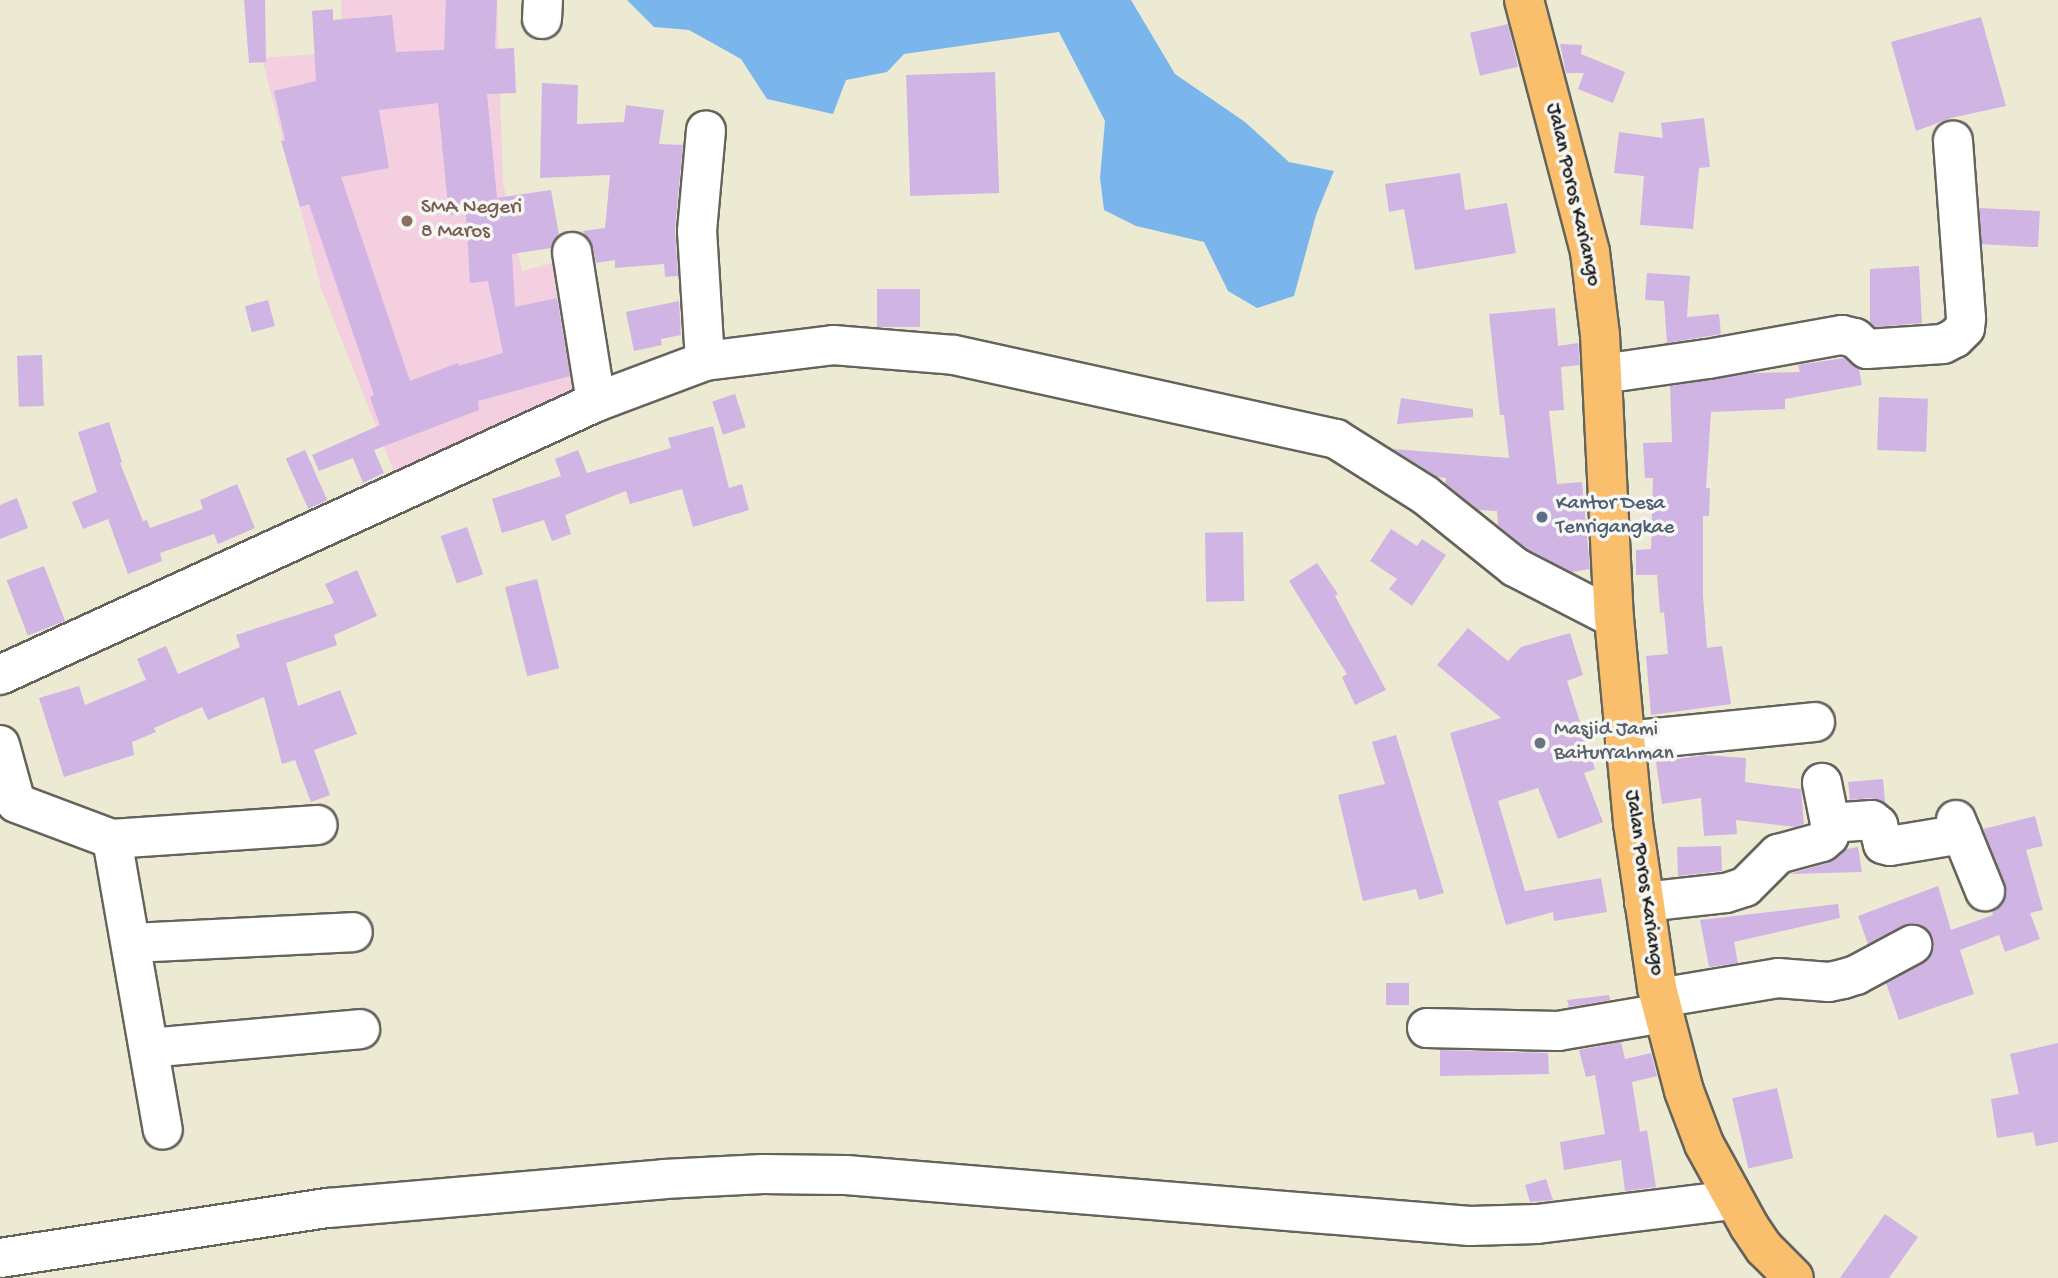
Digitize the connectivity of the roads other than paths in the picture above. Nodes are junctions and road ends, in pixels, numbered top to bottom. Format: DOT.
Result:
graph roads {
  1 [pos="1524,0"];
  2 [pos="706,130"];
  3 [pos="1953,140"];
  4 [pos="572,252"];
  5 [pos="705,361"];
  6 [pos="1602,374"];
  7 [pos="596,402"];
  8 [pos="1614,618"];
  9 [pos="0,675"];
  10 [pos="1815,722"];
  11 [pos="1625,741"];
  12 [pos="0,745"];
  13 [pos="1822,783"];
  14 [pos="1830,823"];
  15 [pos="318,825"];
  16 [pos="112,839"];
  17 [pos="1985,891"];
  18 [pos="1644,902"];
  19 [pos="353,932"];
  20 [pos="131,943"];
  21 [pos="1912,945"];
  22 [pos="1661,1006"];
  23 [pos="1427,1028"];
  24 [pos="360,1029"];
  25 [pos="149,1048"];
  26 [pos="163,1130"];
  27 [pos="1733,1200"];
  28 [pos="0,1258"];
  29 [pos="1794,1278"];
  1 -- 6 [label="main road, Jalan Poros Kariango"];
  2 -- 5 [label="street"];
  3 -- 6 [label="street"];
  4 -- 7 [label="street"];
  5 -- 7 [label="street"];
  5 -- 8 [label="street"];
  6 -- 8 [label="main road, Jalan Poros Kariango"];
  7 -- 9 [label="street"];
  8 -- 11 [label="main road, Jalan Poros Kariango"];
  10 -- 11 [label="street"];
  11 -- 18 [label="main road, Jalan Poros Kariango"];
  12 -- 16 [label="street"];
  13 -- 14 [label="street"];
  14 -- 17 [label="street"];
  14 -- 18 [label="street"];
  15 -- 16 [label="street"];
  16 -- 20 [label="street"];
  18 -- 22 [label="main road, Jalan Poros Kariango"];
  19 -- 20 [label="street"];
  20 -- 25 [label="street"];
  21 -- 22 [label="street"];
  22 -- 23 [label="street"];
  22 -- 27 [label="main road, Jalan Poros Kariango"];
  24 -- 25 [label="street"];
  25 -- 26 [label="street"];
  27 -- 28 [label="street"];
  27 -- 29 [label="main road, Jalan Poros Kariango"];
}
